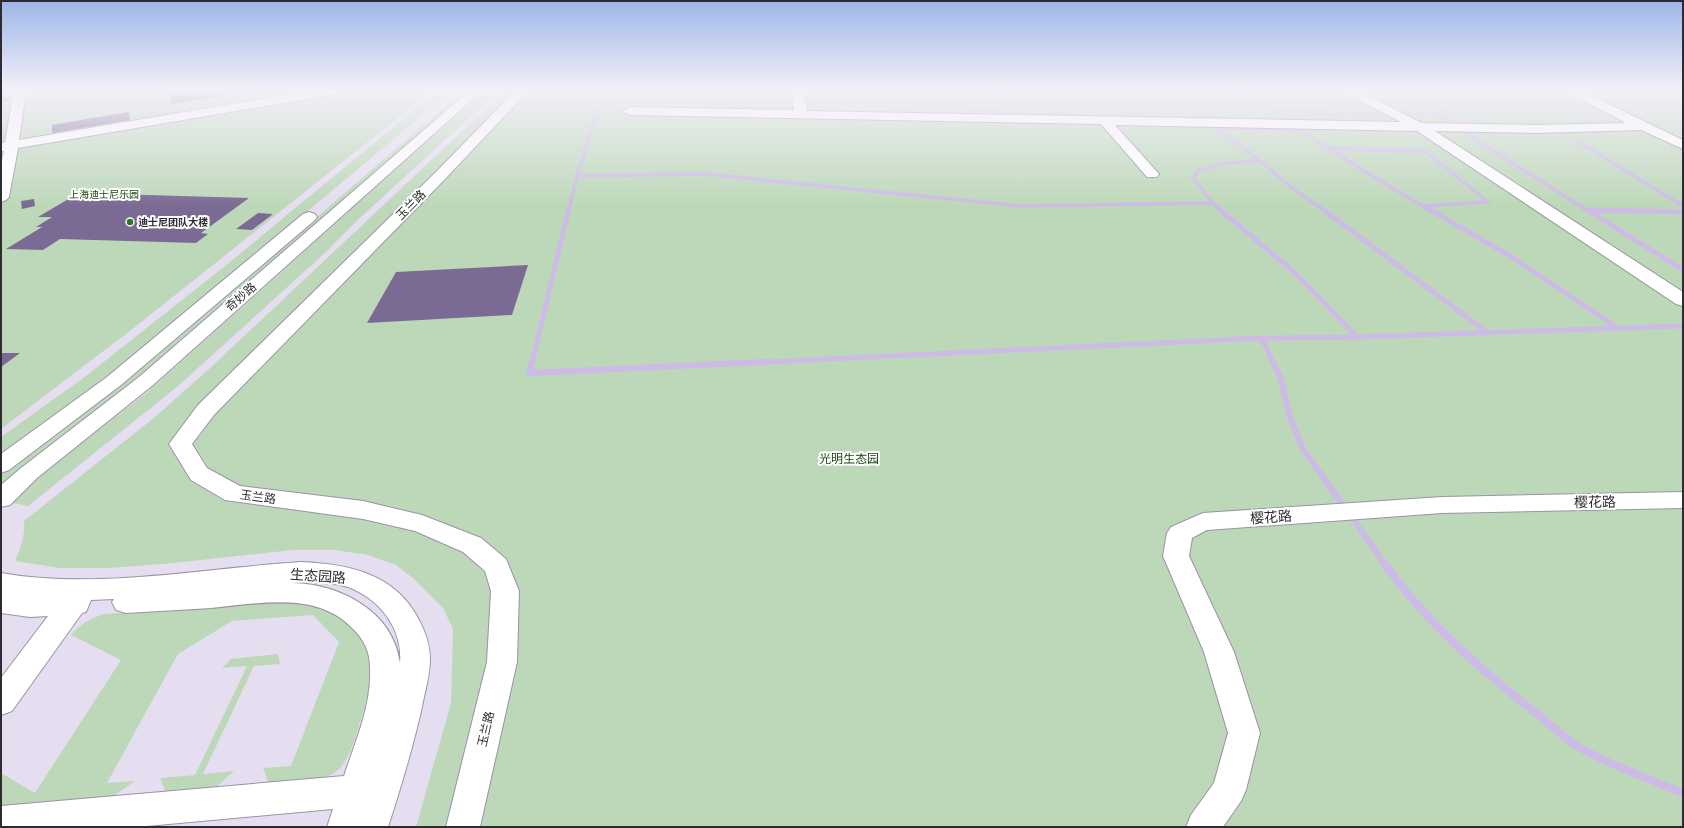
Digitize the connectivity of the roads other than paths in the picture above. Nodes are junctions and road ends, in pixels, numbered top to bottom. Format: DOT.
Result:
graph roads {
  1 [pos="10,129"];
  2 [pos="109,129"];
  3 [pos="412,129"];
  4 [pos="433,129"];
  5 [pos="486,129"];
  6 [pos="1112,129"];
  7 [pos="1422,129"];
  8 [pos="1522,129"];
  9 [pos="1549,129"];
  10 [pos="1648,129"];
  11 [pos="6,146"];
  12 [pos="1683,146"];
  13 [pos="1152,174"];
  14 [pos="1,197"];
  15 [pos="1683,300"];
  16 [pos="1,464"];
  17 [pos="1,499"];
  18 [pos="1683,500"];
  19 [pos="1,583"];
  20 [pos="78,597"];
  21 [pos="1,602"];
  22 [pos="1,702"];
  23 [pos="356,791"];
  24 [pos="1,823"];
  25 [pos="344,827"];
  26 [pos="372,827"];
  27 [pos="463,827"];
  28 [pos="1203,827"];
  1 -- 11 [label="street"];
  2 -- 11 [label="street"];
  3 -- 16 [label="street, 奇妙路"];
  4 -- 17 [label="street, 奇妙路"];
  5 -- 27 [label="street, 玉兰路"];
  6 -- 13 [label="street"];
  7 -- 15 [label="street"];
  8 -- 9 [label="street"];
  10 -- 12 [label="street"];
  11 -- 14 [label="street"];
  18 -- 28 [label="street, 樱花路"];
  19 -- 20 [label="street, 生态园路"];
  20 -- 21 [label="street, 生态园路"];
  20 -- 22 [label="street"];
  20 -- 23 [label="street, 生态园路"];
  20 -- 26 [label="street, 生态园路"];
  23 -- 24 [label="street"];
  23 -- 25 [label="street, 生态园路"];
}
